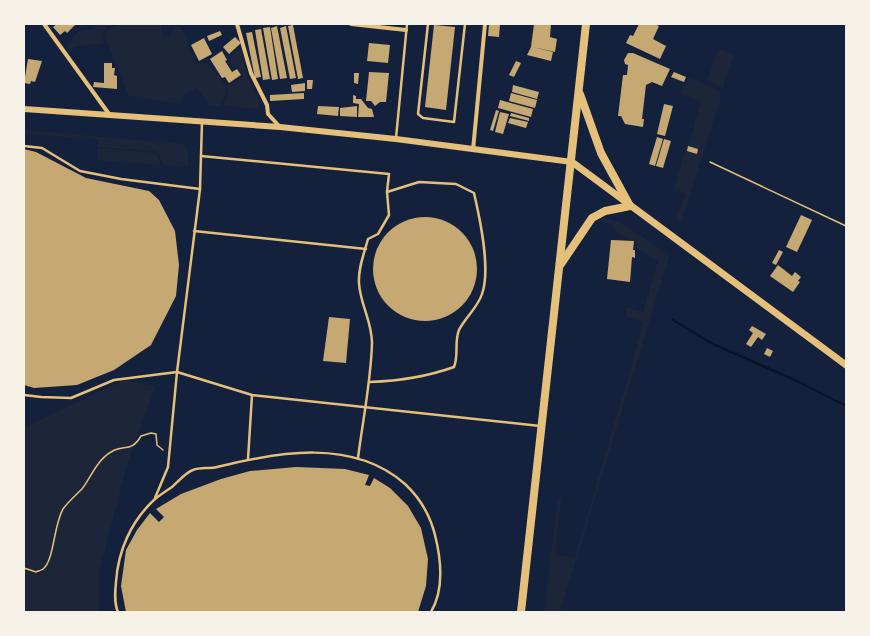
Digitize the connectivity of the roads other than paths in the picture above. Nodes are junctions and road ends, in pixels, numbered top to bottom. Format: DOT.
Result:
graph roads {
  1 [pos="44,24"];
  2 [pos="237,24"];
  3 [pos="351,24"];
  4 [pos="407,24"];
  5 [pos="428,24"];
  6 [pos="465,24"];
  7 [pos="484,24"];
  8 [pos="586,24"];
  9 [pos="406,30"];
  10 [pos="579,91"];
  11 [pos="24,109"];
  12 [pos="109,114"];
  13 [pos="202,121"];
  14 [pos="280,127"];
  15 [pos="396,139"];
  16 [pos="24,146"];
  17 [pos="472,150"];
  18 [pos="201,156"];
  19 [pos="572,162"];
  20 [pos="200,189"];
  21 [pos="387,192"];
  22 [pos="630,206"];
  23 [pos="194,231"];
  24 [pos="366,249"];
  25 [pos="560,266"];
  26 [pos="846,365"];
  27 [pos="177,372"];
  28 [pos="370,382"];
  29 [pos="24,395"];
  30 [pos="252,395"];
  31 [pos="365,407"];
  32 [pos="543,426"];
  33 [pos="358,458"];
  34 [pos="248,459"];
  35 [pos="155,500"];
  36 [pos="118,612"];
  37 [pos="431,612"];
  38 [pos="521,612"];
  1 -- 12 [label="street"];
  2 -- 14 [label="street"];
  3 -- 9 [label="street"];
  4 -- 9 [label="lane"];
  5 -- 6 [label="lane"];
  7 -- 17 [label="street"];
  8 -- 10 [label="main road"];
  9 -- 15 [label="lane"];
  10 -- 19 [label="main road"];
  10 -- 22 [label="main road"];
  11 -- 12 [label="street"];
  12 -- 13 [label="street"];
  13 -- 14 [label="street"];
  13 -- 18 [label="lane"];
  14 -- 15 [label="street"];
  15 -- 17 [label="street"];
  16 -- 20 [label="lane"];
  17 -- 19 [label="street"];
  18 -- 20 [label="lane"];
  18 -- 21 [label="lane"];
  19 -- 22 [label="main road"];
  19 -- 25 [label="main road"];
  20 -- 23 [label="lane"];
  21 -- 24 [label="lane"];
  21 -- 28 [label="lane"];
  22 -- 25 [label="main road"];
  22 -- 26 [label="main road"];
  23 -- 24 [label="lane"];
  23 -- 27 [label="lane"];
  24 -- 28 [label="lane"];
  25 -- 32 [label="main road"];
  27 -- 29 [label="lane"];
  27 -- 30 [label="lane"];
  27 -- 35 [label="lane"];
  28 -- 31 [label="lane"];
  30 -- 31 [label="lane"];
  30 -- 34 [label="lane"];
  31 -- 32 [label="lane"];
  31 -- 33 [label="lane"];
  32 -- 38 [label="main road"];
  33 -- 34 [label="lane"];
  33 -- 37 [label="lane"];
  34 -- 35 [label="lane"];
  35 -- 36 [label="lane"];
}
